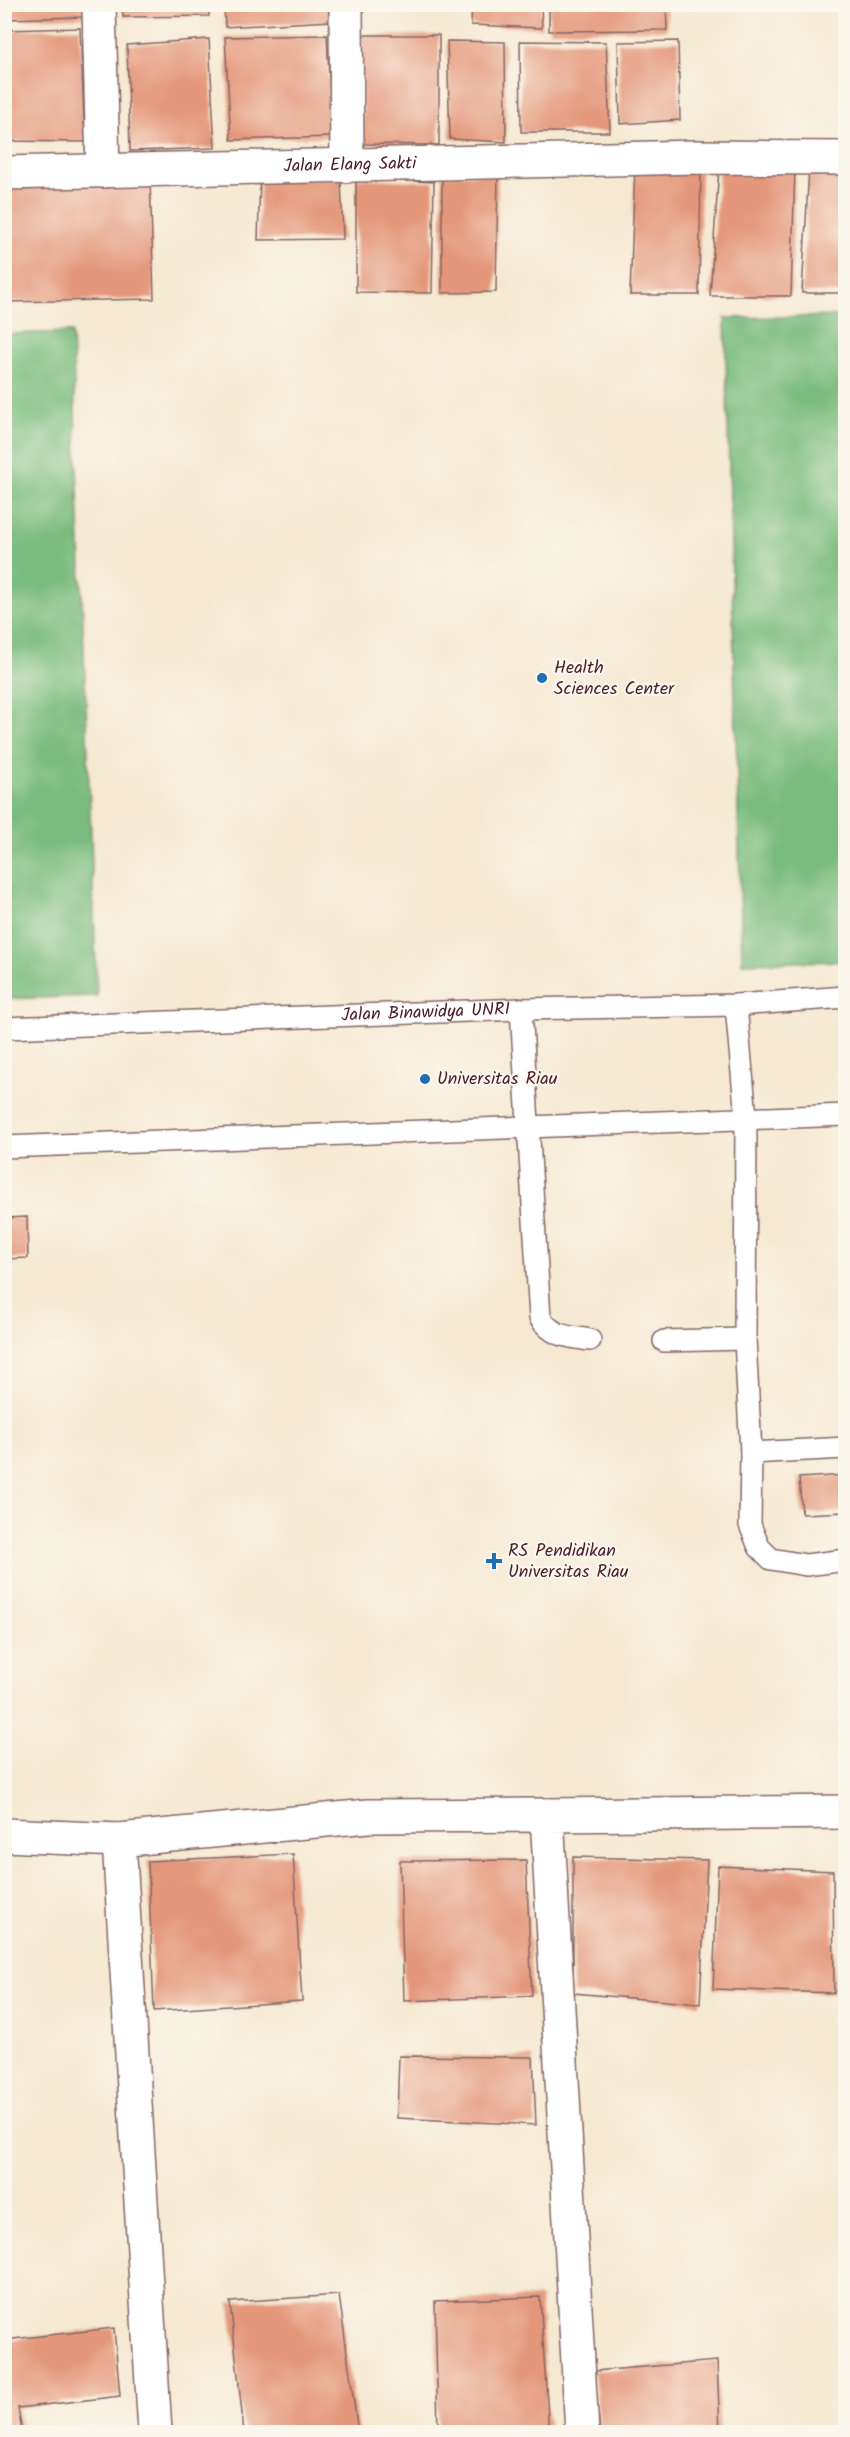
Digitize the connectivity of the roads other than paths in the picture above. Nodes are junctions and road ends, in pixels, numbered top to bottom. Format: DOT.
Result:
graph roads {
  1 [pos="99,4"];
  2 [pos="346,4"];
  3 [pos="846,158"];
  4 [pos="347,166"];
  5 [pos="103,171"];
  6 [pos="4,173"];
  7 [pos="846,998"];
  8 [pos="736,1005"];
  9 [pos="521,1009"];
  10 [pos="4,1028"];
  11 [pos="846,1115"];
  12 [pos="746,1118"];
  13 [pos="528,1127"];
  14 [pos="4,1147"];
  15 [pos="745,1339"];
  16 [pos="590,1340"];
  17 [pos="664,1341"];
  18 [pos="846,1448"];
  19 [pos="751,1453"];
  20 [pos="846,1560"];
  21 [pos="846,1812"];
  22 [pos="547,1815"];
  23 [pos="4,1835"];
  24 [pos="119,1840"];
  25 [pos="155,2433"];
  26 [pos="582,2433"];
  1 -- 5 [label="street"];
  2 -- 4 [label="street"];
  3 -- 4 [label="street, Jalan Elang Sakti"];
  4 -- 5 [label="street, Jalan Elang Sakti"];
  5 -- 6 [label="street, Jalan Elang Sakti"];
  7 -- 8 [label="lane, Jalan Binawidya UNRI"];
  8 -- 9 [label="lane, Jalan Binawidya UNRI"];
  8 -- 12 [label="lane"];
  9 -- 10 [label="lane, Jalan Binawidya UNRI"];
  9 -- 13 [label="lane"];
  11 -- 12 [label="lane"];
  12 -- 13 [label="lane"];
  12 -- 15 [label="lane"];
  13 -- 14 [label="lane"];
  13 -- 16 [label="lane"];
  15 -- 17 [label="lane"];
  15 -- 19 [label="lane"];
  18 -- 19 [label="lane"];
  19 -- 20 [label="lane"];
  21 -- 22 [label="street"];
  22 -- 24 [label="street"];
  22 -- 26 [label="street"];
  23 -- 24 [label="street"];
  24 -- 25 [label="street"];
}
